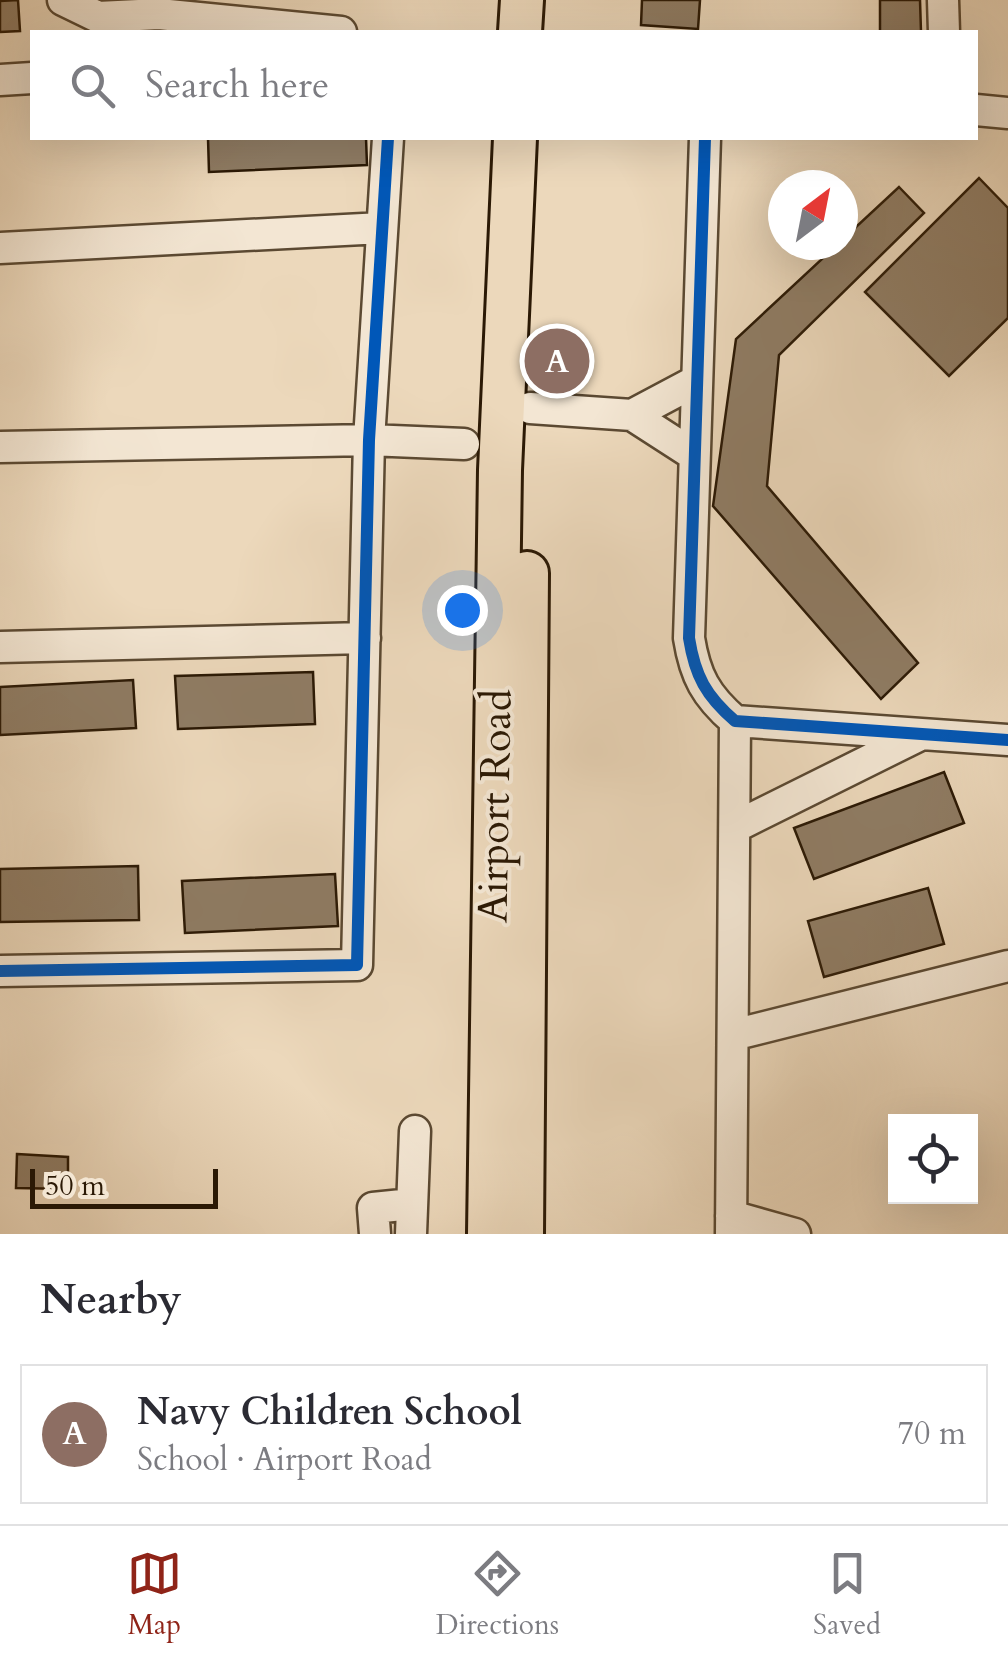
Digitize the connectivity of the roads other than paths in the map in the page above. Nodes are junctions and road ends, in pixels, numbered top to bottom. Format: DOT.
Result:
graph roads {
  1 [pos="63,0"];
  2 [pos="522,0"];
  3 [pos="540,0"];
  4 [pos="944,0"];
  5 [pos="320,30"];
  6 [pos="520,30"];
  7 [pos="539,30"];
  8 [pos="944,30"];
  9 [pos="30,78"];
  10 [pos="0,80"];
  11 [pos="978,110"];
  12 [pos="1008,113"];
  13 [pos="388,140"];
  14 [pos="515,140"];
  15 [pos="536,140"];
  16 [pos="705,140"];
  17 [pos="382,228"];
  18 [pos="0,248"];
  19 [pos="696,381"];
  20 [pos="530,408"];
  21 [pos="632,416"];
  22 [pos="369,440"];
  23 [pos="464,444"];
  24 [pos="0,447"];
  25 [pos="694,455"];
  26 [pos="365,638"];
  27 [pos="0,647"];
  28 [pos="736,721"];
  29 [pos="921,734"];
  30 [pos="1008,740"];
  31 [pos="734,827"];
  32 [pos="1008,966"];
  33 [pos="0,972"];
  34 [pos="733,1035"];
  35 [pos="415,1131"];
  36 [pos="412,1219"];
  37 [pos="731,1225"];
  38 [pos="375,1234"];
  39 [pos="489,1234"];
  40 [pos="522,1234"];
  41 [pos="794,1234"];
  1 -- 5 [label="street"];
  2 -- 6 [label="highway"];
  3 -- 7 [label="highway"];
  4 -- 8 [label="street"];
  9 -- 10 [label="street"];
  11 -- 12 [label="street"];
  13 -- 17 [label="street"];
  14 -- 39 [label="highway, Airport Road"];
  15 -- 20 [label="highway, Airport Road"];
  16 -- 19 [label="street"];
  17 -- 18 [label="street"];
  17 -- 22 [label="street"];
  19 -- 21 [label="street"];
  19 -- 25 [label="street"];
  20 -- 21 [label="street"];
  20 -- 40 [label="highway, Airport Road"];
  21 -- 25 [label="street"];
  22 -- 23 [label="street"];
  22 -- 24 [label="street"];
  22 -- 26 [label="street"];
  25 -- 28 [label="street"];
  26 -- 27 [label="street"];
  26 -- 33 [label="street"];
  28 -- 29 [label="street"];
  28 -- 31 [label="street"];
  29 -- 30 [label="street"];
  29 -- 31 [label="street"];
  31 -- 34 [label="street"];
  32 -- 34 [label="street"];
  34 -- 37 [label="street"];
  35 -- 36 [label="street"];
  36 -- 38 [label="street"];
  37 -- 41 [label="street"];
}
